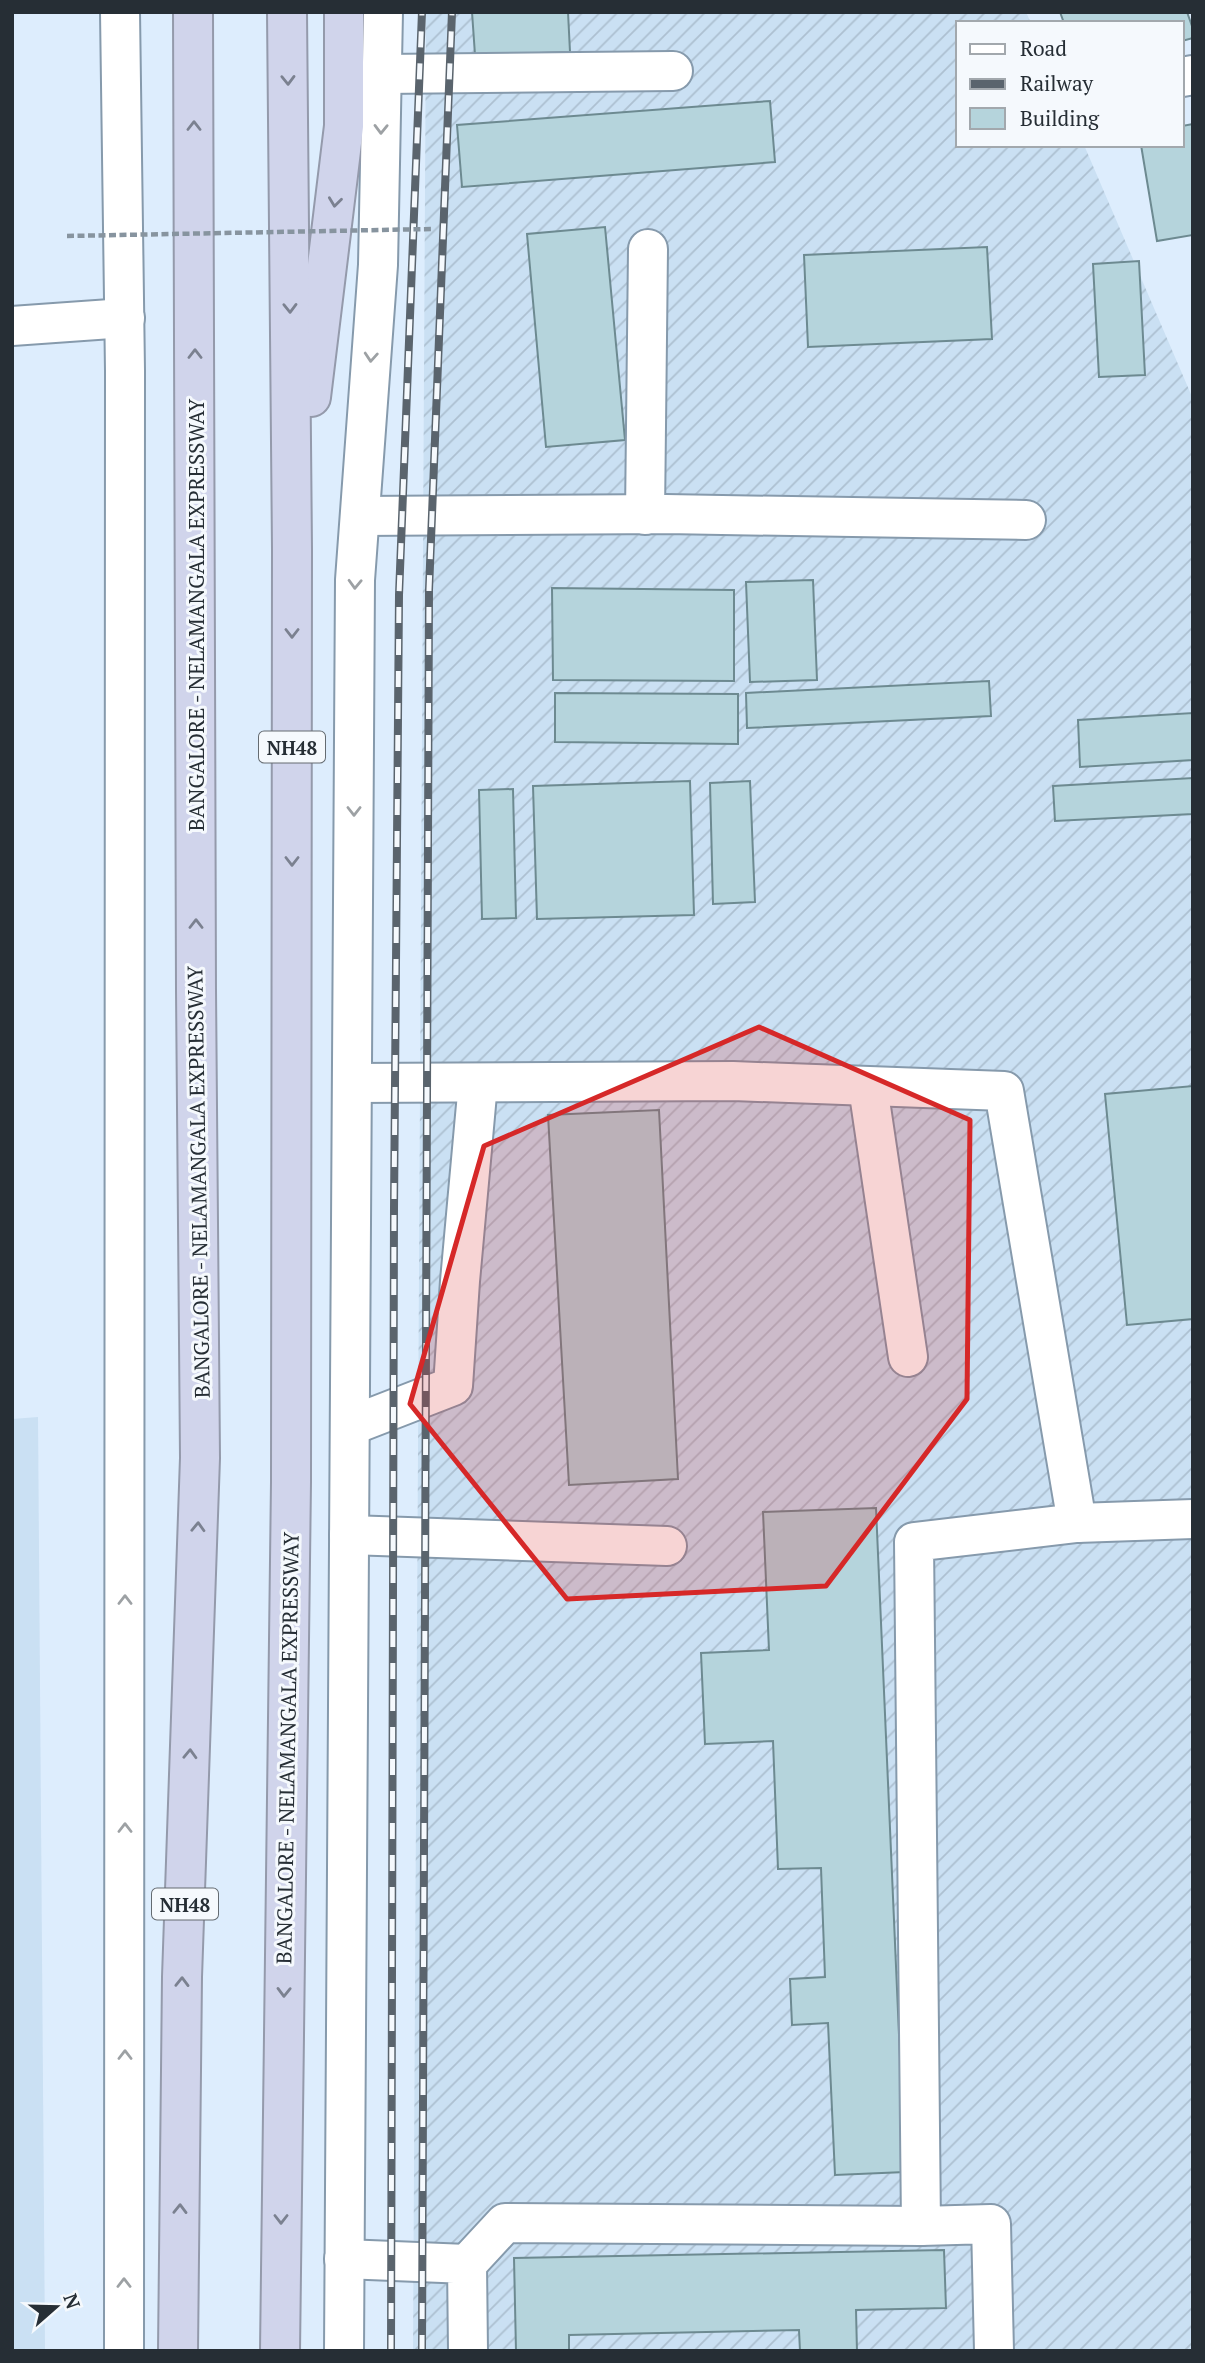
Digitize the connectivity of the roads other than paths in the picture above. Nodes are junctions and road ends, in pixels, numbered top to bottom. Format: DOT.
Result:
graph roads {
  1 [pos="120,12"];
  2 [pos="193,12"];
  3 [pos="287,12"];
  4 [pos="344,12"];
  5 [pos="383,12"];
  6 [pos="673,71"];
  7 [pos="382,74"];
  8 [pos="648,249"];
  9 [pos="125,318"];
  10 [pos="12,326"];
  11 [pos="645,515"];
  12 [pos="360,516"];
  13 [pos="1026,520"];
  14 [pos="292,549"];
  15 [pos="352,1083"];
  16 [pos="478,1083"];
  17 [pos="868,1087"];
  18 [pos="908,1357"];
  19 [pos="349,1426"];
  20 [pos="1193,1519"];
  21 [pos="1077,1523"];
  22 [pos="349,1535"];
  23 [pos="667,1546"];
  24 [pos="921,2226"];
  25 [pos="344,2259"];
  26 [pos="467,2264"];
  27 [pos="124,2351"];
  28 [pos="178,2351"];
  29 [pos="280,2351"];
  30 [pos="344,2351"];
  31 [pos="468,2351"];
  32 [pos="994,2351"];
  1 -- 9 [label="street"];
  28 -- 2 [label="highway, BANGALORE - NELAMANGALA EXPRESSWAY / NH48, one-way"];
  3 -- 14 [label="highway, BANGALORE - NELAMANGALA EXPRESSWAY / NH48, one-way"];
  4 -- 14 [label="highway, one-way"];
  5 -- 7 [label="street"];
  6 -- 7 [label="street"];
  7 -- 12 [label="street, one-way"];
  8 -- 11 [label="street"];
  9 -- 10 [label="street"];
  27 -- 9 [label="street, one-way"];
  11 -- 12 [label="street"];
  11 -- 13 [label="street"];
  12 -- 15 [label="street, one-way"];
  14 -- 29 [label="highway, BANGALORE - NELAMANGALA EXPRESSWAY / NH48, one-way"];
  15 -- 16 [label="street"];
  15 -- 19 [label="street"];
  16 -- 17 [label="street"];
  16 -- 19 [label="street"];
  17 -- 18 [label="street"];
  17 -- 21 [label="street"];
  19 -- 22 [label="street"];
  20 -- 21 [label="street"];
  21 -- 24 [label="street"];
  22 -- 23 [label="street"];
  22 -- 25 [label="street"];
  24 -- 26 [label="street"];
  24 -- 32 [label="street"];
  25 -- 26 [label="street"];
  25 -- 30 [label="street"];
  26 -- 31 [label="street"];
}
